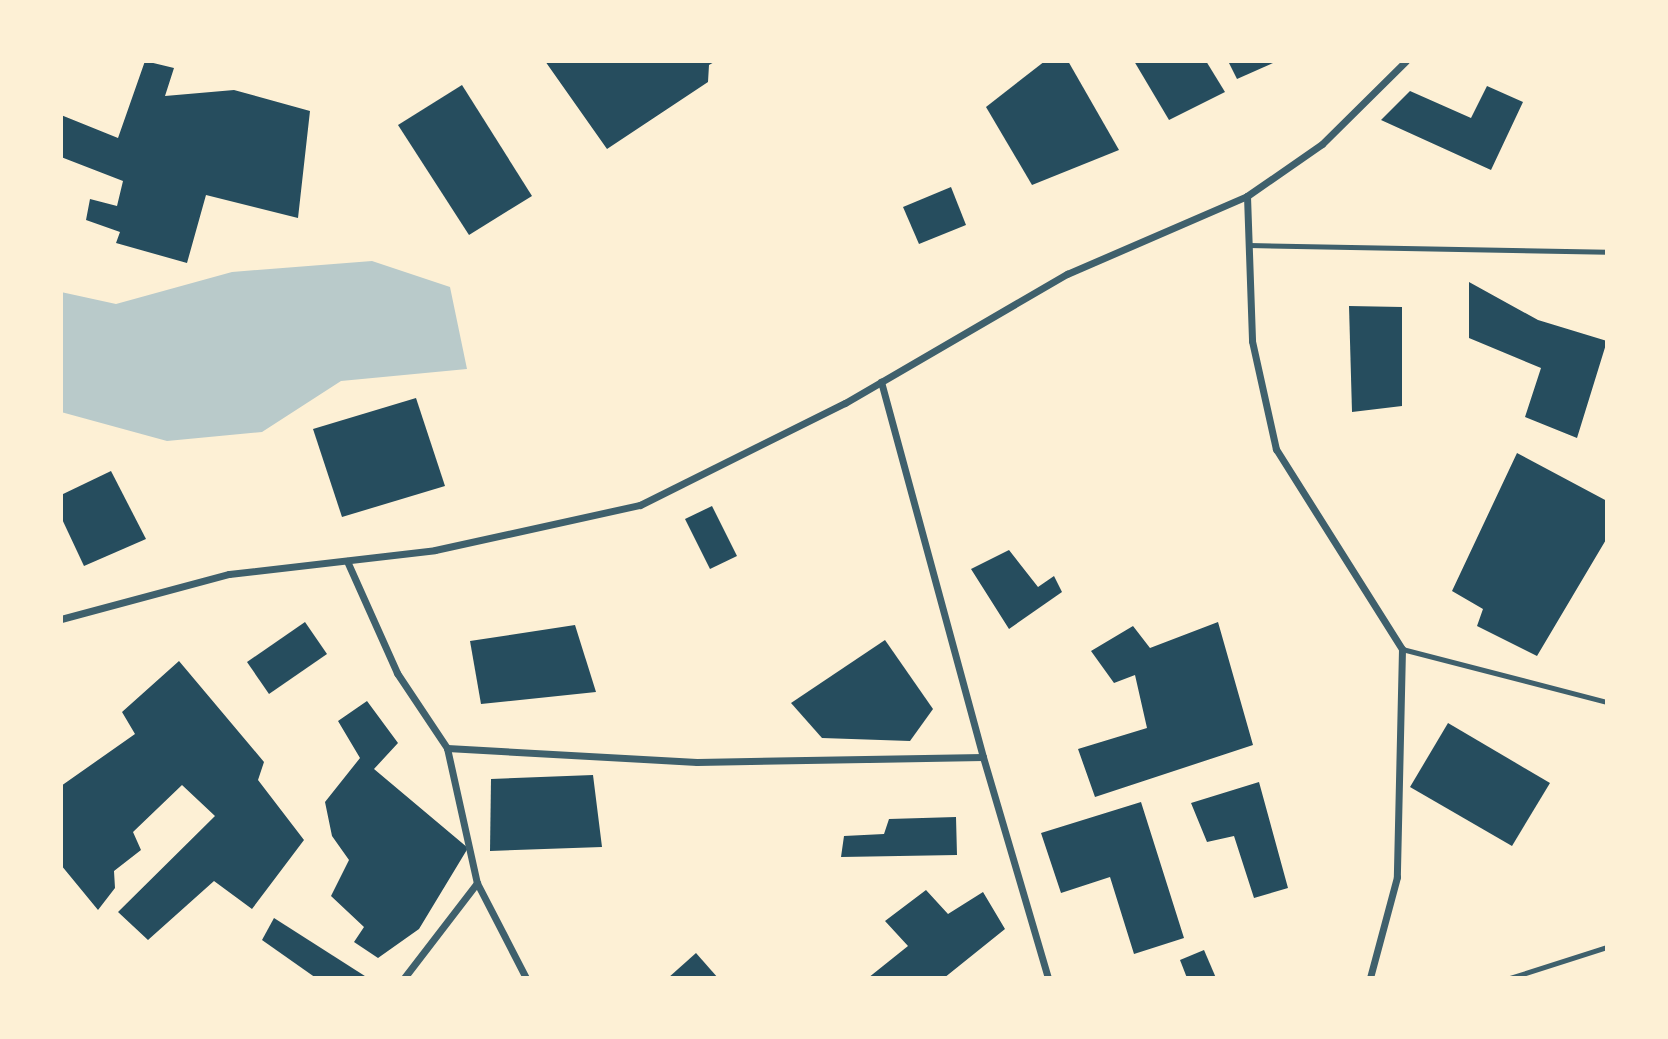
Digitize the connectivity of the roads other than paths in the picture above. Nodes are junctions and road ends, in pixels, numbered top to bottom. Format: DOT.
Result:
graph roads {
  1 [pos="1406,61"];
  2 [pos="1247,196"];
  3 [pos="1249,245"];
  4 [pos="1607,252"];
  5 [pos="881,382"];
  6 [pos="347,561"];
  7 [pos="61,619"];
  8 [pos="1402,649"];
  9 [pos="1607,702"];
  10 [pos="447,748"];
  11 [pos="983,757"];
  12 [pos="477,883"];
  13 [pos="1607,947"];
  14 [pos="404,978"];
  15 [pos="526,978"];
  16 [pos="1048,978"];
  17 [pos="1370,978"];
  18 [pos="1510,978"];
  1 -- 2 [label="street"];
  2 -- 3 [label="street"];
  2 -- 5 [label="street"];
  3 -- 4 [label="lane"];
  3 -- 8 [label="street"];
  5 -- 6 [label="street"];
  5 -- 11 [label="street"];
  6 -- 7 [label="street"];
  6 -- 10 [label="street"];
  8 -- 9 [label="lane"];
  8 -- 17 [label="street"];
  10 -- 11 [label="street"];
  10 -- 12 [label="street"];
  11 -- 16 [label="street"];
  12 -- 14 [label="street"];
  12 -- 15 [label="street"];
  13 -- 18 [label="lane"];
}
